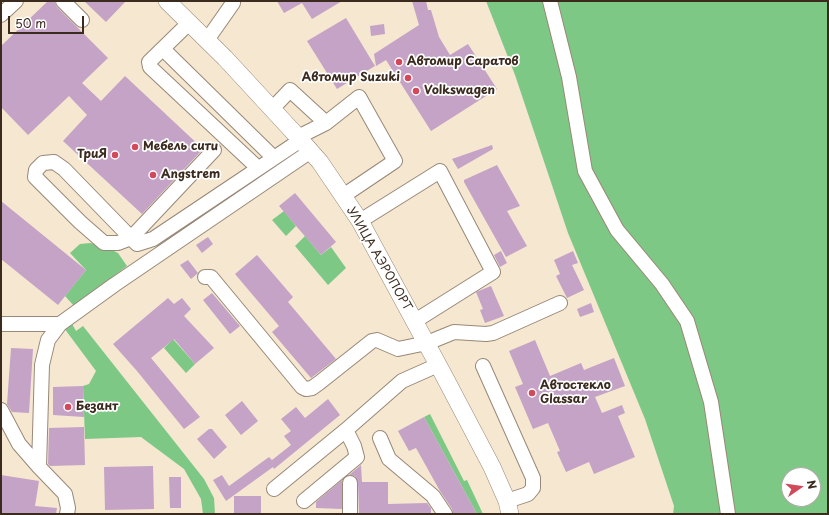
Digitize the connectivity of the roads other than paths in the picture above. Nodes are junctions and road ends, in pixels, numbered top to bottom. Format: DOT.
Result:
graph roads {
  1 [pos="16,1"];
  2 [pos="63,1"];
  3 [pos="167,1"];
  4 [pos="233,1"];
  5 [pos="550,1"];
  6 [pos="1,15"];
  7 [pos="82,20"];
  8 [pos="189,23"];
  9 [pos="207,40"];
  10 [pos="163,49"];
  11 [pos="273,108"];
  12 [pos="326,123"];
  13 [pos="304,143"];
  14 [pos="214,150"];
  15 [pos="274,158"];
  16 [pos="258,168"];
  17 [pos="343,196"];
  18 [pos="360,221"];
  19 [pos="131,238"];
  20 [pos="205,277"];
  21 [pos="560,303"];
  22 [pos="415,321"];
  23 [pos="1,324"];
  24 [pos="60,324"];
  25 [pos="427,343"];
  26 [pos="438,365"];
  27 [pos="483,366"];
  28 [pos="1,410"];
  29 [pos="346,430"];
  30 [pos="380,438"];
  31 [pos="39,467"];
  32 [pos="350,483"];
  33 [pos="274,489"];
  34 [pos="304,501"];
  35 [pos="509,507"];
  36 [pos="67,514"];
  37 [pos="350,514"];
  38 [pos="444,514"];
  39 [pos="728,514"];
  1 -- 6 [label="lane"];
  2 -- 7 [label="lane"];
  3 -- 8 [label="main road, УЛИЦА АЭРОПОРТ"];
  4 -- 9 [label="lane"];
  5 -- 39 [label="lane"];
  8 -- 9 [label="main road, УЛИЦА АЭРОПОРТ"];
  8 -- 10 [label="lane"];
  9 -- 11 [label="main road, УЛИЦА АЭРОПОРТ"];
  10 -- 15 [label="lane"];
  10 -- 16 [label="lane"];
  11 -- 12 [label="lane"];
  11 -- 13 [label="main road, УЛИЦА АЭРОПОРТ"];
  12 -- 13 [label="lane"];
  12 -- 17 [label="lane"];
  13 -- 15 [label="lane"];
  13 -- 17 [label="main road, УЛИЦА АЭРОПОРТ"];
  13 -- 24 [label="lane"];
  14 -- 19 [label="lane"];
  15 -- 16 [label="lane"];
  16 -- 19 [label="lane"];
  17 -- 18 [label="main road, УЛИЦА АЭРОПОРТ"];
  18 -- 22 [label="main road, УЛИЦА АЭРОПОРТ"];
  18 -- 22 [label="lane"];
  19 -- 19 [label="lane"];
  20 -- 25 [label="lane"];
  21 -- 25 [label="lane"];
  22 -- 25 [label="main road, УЛИЦА АЭРОПОРТ"];
  23 -- 24 [label="lane"];
  24 -- 31 [label="lane"];
  25 -- 26 [label="main road, УЛИЦА АЭРОПОРТ"];
  26 -- 29 [label="lane"];
  26 -- 35 [label="main road, УЛИЦА АЭРОПОРТ"];
  27 -- 35 [label="lane"];
  28 -- 31 [label="lane"];
  29 -- 33 [label="lane"];
  29 -- 34 [label="lane"];
  30 -- 38 [label="lane"];
  31 -- 36 [label="lane"];
  32 -- 37 [label="lane"];
}
